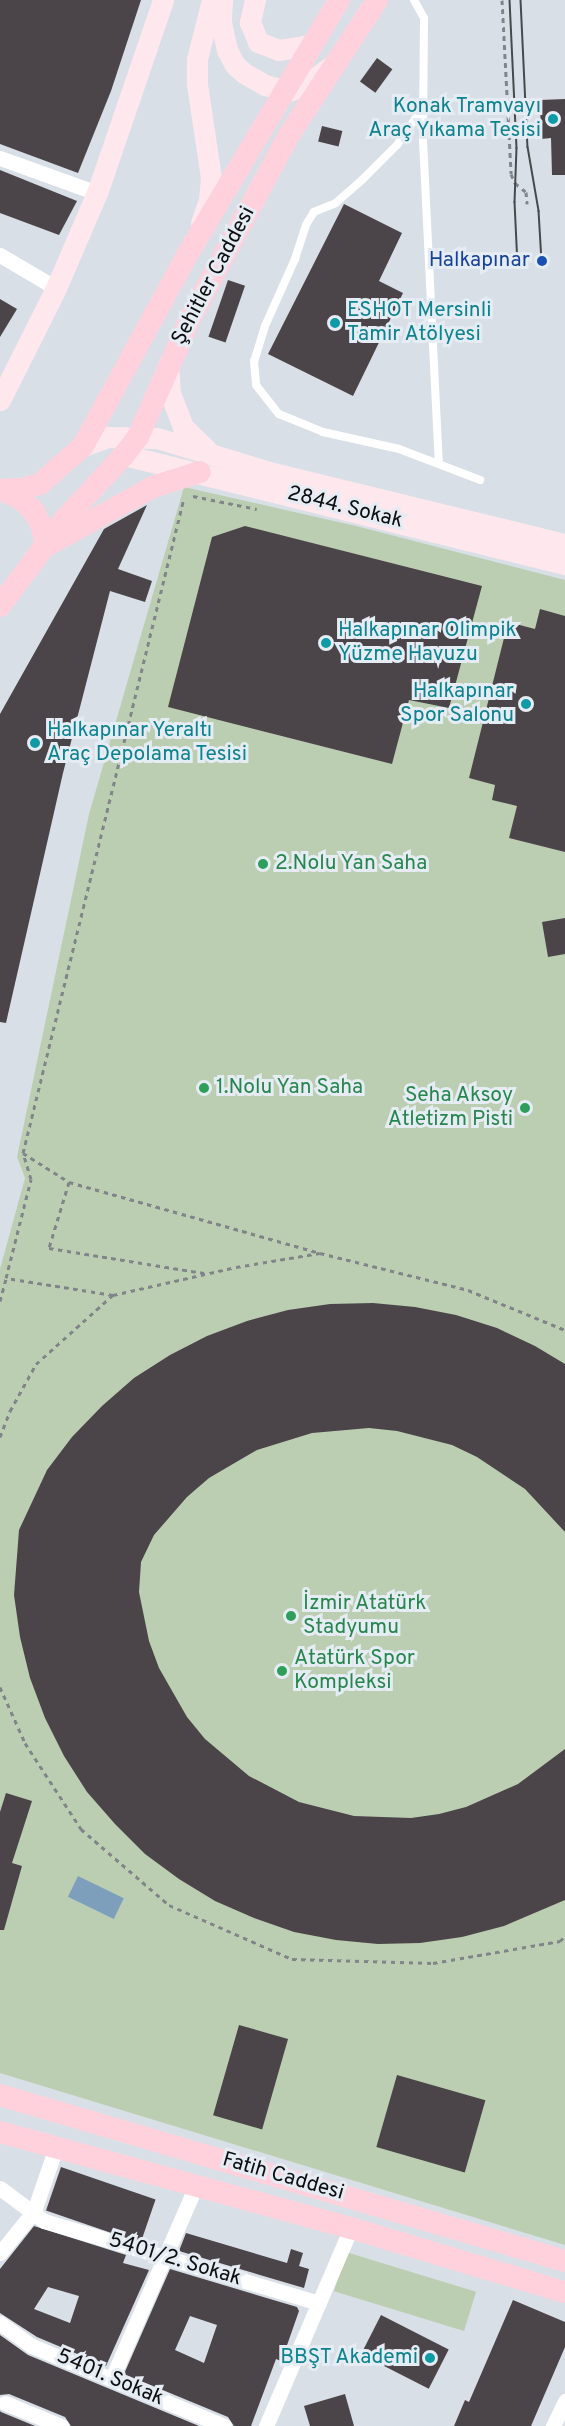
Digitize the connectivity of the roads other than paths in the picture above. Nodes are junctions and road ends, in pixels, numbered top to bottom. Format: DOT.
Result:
graph roads {
  1 [pos="163,0"];
  2 [pos="212,0"];
  3 [pos="222,0"];
  4 [pos="255,0"];
  5 [pos="339,0"];
  6 [pos="377,0"];
  7 [pos="414,0"];
  8 [pos="311,45"];
  9 [pos="332,66"];
  10 [pos="284,90"];
  11 [pos="424,106"];
  12 [pos="0,158"];
  13 [pos="97,193"];
  14 [pos="190,250"];
  15 [pos="0,255"];
  16 [pos="56,288"];
  17 [pos="168,365"];
  18 [pos="0,400"];
  19 [pos="83,446"];
  20 [pos="131,446"];
  21 [pos="206,463"];
  22 [pos="439,463"];
  23 [pos="480,480"];
  24 [pos="1,490"];
  25 [pos="565,544"];
  26 [pos="45,546"];
  27 [pos="565,564"];
  28 [pos="4,596"];
  29 [pos="0,2095"];
  30 [pos="0,2132"];
  31 [pos="56,2147"];
  32 [pos="196,2186"];
  33 [pos="0,2188"];
  34 [pos="34,2211"];
  35 [pos="351,2228"];
  36 [pos="0,2253"];
  37 [pos="166,2257"];
  38 [pos="565,2260"];
  39 [pos="565,2292"];
  40 [pos="319,2303"];
  41 [pos="0,2324"];
  42 [pos="112,2378"];
  43 [pos="565,2401"];
  44 [pos="5,2403"];
  45 [pos="61,2426"];
  46 [pos="224,2426"];
  47 [pos="266,2426"];
  48 [pos="553,2426"];
  1 -- 13 [label="main road"];
  2 -- 14 [label="main road"];
  3 -- 10 [label="main road"];
  4 -- 8 [label="main road"];
  5 -- 8 [label="main road"];
  6 -- 9 [label="main road, Şehitler Caddesi"];
  7 -- 11 [label="lane"];
  8 -- 10 [label="main road, Şehitler Caddesi"];
  9 -- 10 [label="main road"];
  9 -- 17 [label="main road, Şehitler Caddesi"];
  10 -- 14 [label="main road, Şehitler Caddesi"];
  11 -- 22 [label="lane"];
  11 -- 22 [label="lane"];
  12 -- 13 [label="street"];
  13 -- 16 [label="main road"];
  14 -- 19 [label="main road, Şehitler Caddesi"];
  15 -- 16 [label="street"];
  16 -- 18 [label="main road"];
  17 -- 20 [label="main road, Şehitler Caddesi"];
  17 -- 21 [label="main road, 2844. Sokak"];
  19 -- 20 [label="main road, 2844. Sokak"];
  19 -- 24 [label="main road, Şehitler Caddesi"];
  20 -- 21 [label="main road, 2844. Sokak"];
  20 -- 26 [label="main road, Şehitler Caddesi"];
  21 -- 25 [label="main road, 2844. Sokak"];
  21 -- 26 [label="main road"];
  21 -- 27 [label="main road, 2844. Sokak"];
  22 -- 23 [label="lane"];
  24 -- 26 [label="main road, Şehitler Caddesi"];
  26 -- 28 [label="main road, Şehitler Caddesi"];
  29 -- 38 [label="main road, Fatih Caddesi"];
  30 -- 31 [label="main road"];
  31 -- 32 [label="main road"];
  31 -- 34 [label="street"];
  32 -- 35 [label="main road"];
  32 -- 37 [label="street"];
  33 -- 34 [label="street, 5401/2. Sokak"];
  34 -- 36 [label="street"];
  34 -- 37 [label="street, 5401/2. Sokak"];
  35 -- 39 [label="main road"];
  35 -- 40 [label="street"];
  37 -- 40 [label="street, 5401/2. Sokak"];
  37 -- 42 [label="street"];
  40 -- 47 [label="street"];
  41 -- 42 [label="street, 5401. Sokak"];
  42 -- 46 [label="street, 5401. Sokak"];
  43 -- 48 [label="street"];
  44 -- 45 [label="street"];
}
